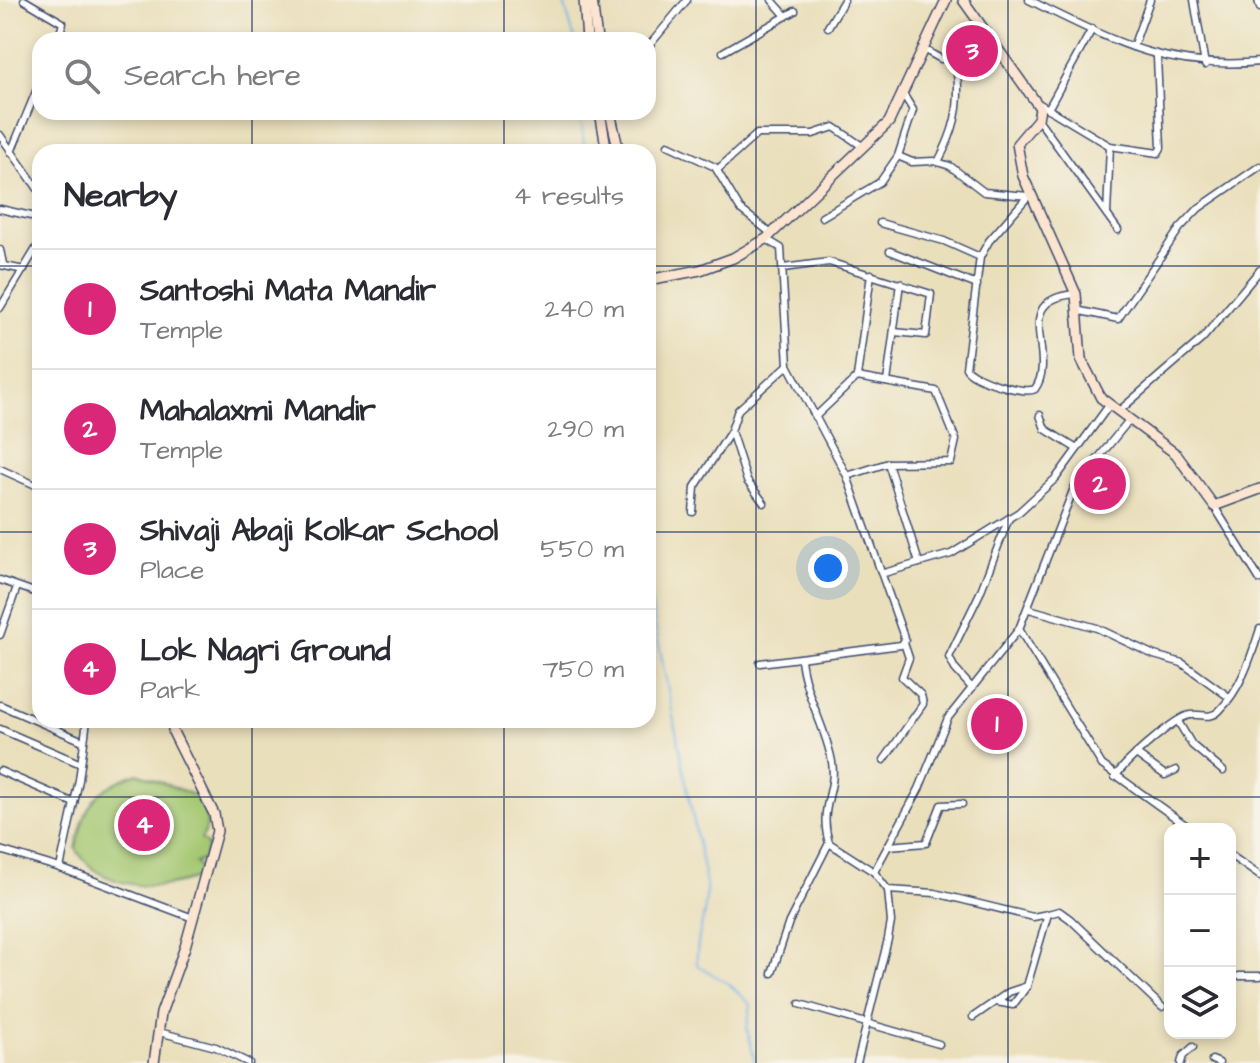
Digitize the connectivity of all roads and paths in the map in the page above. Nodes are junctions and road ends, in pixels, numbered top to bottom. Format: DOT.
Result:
graph roads {
  1 [pos="24,0"];
  2 [pos="584,0"];
  3 [pos="592,0"];
  4 [pos="687,0"];
  5 [pos="772,0"];
  6 [pos="844,0"];
  7 [pos="946,0"];
  8 [pos="963,0"];
  9 [pos="1029,0"];
  10 [pos="1150,0"];
  11 [pos="1194,0"];
  12 [pos="1259,0"];
  13 [pos="1260,8"];
  14 [pos="795,11"];
  15 [pos="786,16"];
  16 [pos="828,27"];
  17 [pos="1092,29"];
  18 [pos="60,32"];
  19 [pos="586,32"];
  20 [pos="596,32"];
  21 [pos="656,37"];
  22 [pos="1133,47"];
  23 [pos="923,49"];
  24 [pos="723,52"];
  25 [pos="1157,57"];
  26 [pos="941,59"];
  27 [pos="1260,62"];
  28 [pos="1205,65"];
  29 [pos="957,73"];
  30 [pos="903,94"];
  31 [pos="32,101"];
  32 [pos="1037,102"];
  33 [pos="1048,109"];
  34 [pos="1038,119"];
  35 [pos="601,120"];
  36 [pos="612,120"];
  37 [pos="0,135"];
  38 [pos="606,144"];
  39 [pos="617,144"];
  40 [pos="668,145"];
  41 [pos="862,146"];
  42 [pos="1110,146"];
  43 [pos="11,152"];
  44 [pos="898,156"];
  45 [pos="938,162"];
  46 [pos="1260,166"];
  47 [pos="717,170"];
  48 [pos="32,181"];
  49 [pos="1029,194"];
  50 [pos="0,209"];
  51 [pos="32,216"];
  52 [pos="1107,216"];
  53 [pos="822,217"];
  54 [pos="880,223"];
  55 [pos="1118,230"];
  56 [pos="769,236"];
  57 [pos="0,250"];
  58 [pos="890,251"];
  59 [pos="32,256"];
  60 [pos="980,257"];
  61 [pos="1,265"];
  62 [pos="783,268"];
  63 [pos="24,270"];
  64 [pos="1260,270"];
  65 [pos="871,274"];
  66 [pos="656,278"];
  67 [pos="900,283"];
  68 [pos="977,285"];
  69 [pos="1076,294"];
  70 [pos="0,308"];
  71 [pos="1076,310"];
  72 [pos="894,332"];
  73 [pos="788,365"];
  74 [pos="857,377"];
  75 [pos="887,382"];
  76 [pos="1110,404"];
  77 [pos="1119,411"];
  78 [pos="1040,415"];
  79 [pos="815,417"];
  80 [pos="1130,419"];
  81 [pos="731,431"];
  82 [pos="1077,449"];
  83 [pos="888,463"];
  84 [pos="0,469"];
  85 [pos="847,476"];
  86 [pos="32,483"];
  87 [pos="1260,489"];
  88 [pos="764,503"];
  89 [pos="1214,506"];
  90 [pos="693,512"];
  91 [pos="1009,518"];
  92 [pos="919,563"];
  93 [pos="884,573"];
  94 [pos="0,580"];
  95 [pos="1260,580"];
  96 [pos="17,587"];
  97 [pos="32,592"];
  98 [pos="1029,609"];
  99 [pos="1019,629"];
  100 [pos="1260,629"];
  101 [pos="0,635"];
  102 [pos="904,643"];
  103 [pos="801,659"];
  104 [pos="760,663"];
  105 [pos="972,688"];
  106 [pos="1229,697"];
  107 [pos="0,705"];
  108 [pos="32,719"];
  109 [pos="1179,723"];
  110 [pos="53,728"];
  111 [pos="85,728"];
  112 [pos="173,728"];
  113 [pos="0,729"];
  114 [pos="83,741"];
  115 [pos="1136,754"];
  116 [pos="884,760"];
  117 [pos="81,764"];
  118 [pos="1176,770"];
  119 [pos="0,771"];
  120 [pos="1223,771"];
  121 [pos="1115,777"];
  122 [pos="74,803"];
  123 [pos="962,804"];
  124 [pos="1182,823"];
  125 [pos="829,843"];
  126 [pos="888,846"];
  127 [pos="0,850"];
  128 [pos="1236,861"];
  129 [pos="60,868"];
  130 [pos="874,872"];
  131 [pos="1260,876"];
  132 [pos="888,890"];
  133 [pos="1048,914"];
  134 [pos="193,918"];
  135 [pos="772,973"];
  136 [pos="1239,976"];
  137 [pos="1260,976"];
  138 [pos="1027,986"];
  139 [pos="997,1002"];
  140 [pos="800,1004"];
  141 [pos="1162,1007"];
  142 [pos="973,1017"];
  143 [pos="866,1023"];
  144 [pos="159,1032"];
  145 [pos="939,1044"];
  146 [pos="1193,1047"];
  147 [pos="154,1063"];
  148 [pos="249,1063"];
  149 [pos="857,1063"];
  150 [pos="1181,1063"];
  1 -- 18 [label="street"];
  2 -- 19 [label="street"];
  3 -- 20 [label="street"];
  4 -- 21 [label="street"];
  5 -- 15 [label="street"];
  6 -- 16 [label="street"];
  7 -- 23 [label="street"];
  8 -- 32 [label="street"];
  9 -- 17 [label="street"];
  10 -- 22 [label="street"];
  11 -- 28 [label="street"];
  12 -- 13 [label="street"];
  14 -- 15 [label="street"];
  15 -- 24 [label="street"];
  17 -- 22 [label="street"];
  17 -- 33 [label="street"];
  22 -- 25 [label="street"];
  23 -- 26 [label="street"];
  23 -- 30 [label="street"];
  25 -- 28 [label="street"];
  25 -- 42 [label="street"];
  27 -- 28 [label="street"];
  29 -- 45 [label="street"];
  30 -- 41 [label="street"];
  30 -- 44 [label="street"];
  31 -- 43 [label="street"];
  32 -- 33 [label="street"];
  32 -- 34 [label="street"];
  33 -- 42 [label="street"];
  34 -- 49 [label="street"];
  34 -- 52 [label="street"];
  35 -- 38 [label="street"];
  36 -- 39 [label="street"];
  37 -- 43 [label="street"];
  40 -- 47 [label="street"];
  41 -- 47 [label="street"];
  41 -- 56 [label="street"];
  42 -- 52 [label="street"];
  43 -- 48 [label="street"];
  44 -- 45 [label="street"];
  44 -- 53 [label="street"];
  45 -- 49 [label="street"];
  46 -- 71 [label="street"];
  47 -- 56 [label="street"];
  49 -- 60 [label="street"];
  49 -- 69 [label="street"];
  50 -- 51 [label="street"];
  52 -- 55 [label="street"];
  54 -- 60 [label="street"];
  56 -- 62 [label="street"];
  56 -- 66 [label="street"];
  57 -- 61 [label="street"];
  58 -- 68 [label="street"];
  59 -- 63 [label="street"];
  60 -- 68 [label="street"];
  61 -- 63 [label="street"];
  62 -- 65 [label="street"];
  62 -- 73 [label="street"];
  63 -- 70 [label="street"];
  64 -- 77 [label="street"];
  65 -- 67 [label="street"];
  65 -- 74 [label="street"];
  67 -- 72 [label="street"];
  67 -- 72 [label="street"];
  68 -- 69 [label="street"];
  69 -- 71 [label="street"];
  71 -- 76 [label="street"];
  72 -- 75 [label="street"];
  73 -- 79 [label="street"];
  73 -- 81 [label="street"];
  74 -- 75 [label="street"];
  74 -- 79 [label="street"];
  75 -- 83 [label="street"];
  76 -- 77 [label="street"];
  76 -- 82 [label="street"];
  77 -- 80 [label="street"];
  78 -- 82 [label="street"];
  79 -- 85 [label="street"];
  80 -- 89 [label="street"];
  80 -- 98 [label="street"];
  81 -- 88 [label="street"];
  81 -- 90 [label="street"];
  82 -- 91 [label="street"];
  83 -- 85 [label="street"];
  83 -- 92 [label="street"];
  84 -- 86 [label="street"];
  85 -- 93 [label="street"];
  87 -- 89 [label="street"];
  89 -- 95 [label="street"];
  91 -- 92 [label="street"];
  91 -- 105 [label="street"];
  92 -- 93 [label="street"];
  93 -- 102 [label="street"];
  94 -- 96 [label="street"];
  96 -- 97 [label="street"];
  96 -- 101 [label="street"];
  98 -- 99 [label="street"];
  98 -- 106 [label="street"];
  99 -- 105 [label="street"];
  99 -- 121 [label="street"];
  100 -- 106 [label="street"];
  102 -- 103 [label="street"];
  102 -- 116 [label="street"];
  103 -- 104 [label="street"];
  103 -- 125 [label="street"];
  105 -- 126 [label="street"];
  106 -- 109 [label="street"];
  107 -- 108 [label="street"];
  109 -- 115 [label="street"];
  109 -- 120 [label="street"];
  110 -- 114 [label="street"];
  111 -- 114 [label="street"];
  112 -- 134 [label="street"];
  113 -- 117 [label="street"];
  114 -- 117 [label="street"];
  115 -- 118 [label="street"];
  115 -- 121 [label="street"];
  117 -- 122 [label="street"];
  119 -- 122 [label="street"];
  121 -- 124 [label="street"];
  122 -- 129 [label="street"];
  123 -- 126 [label="street"];
  125 -- 130 [label="street"];
  125 -- 135 [label="street"];
  126 -- 130 [label="street"];
  127 -- 129 [label="street"];
  128 -- 131 [label="street"];
  129 -- 134 [label="street"];
  130 -- 132 [label="street"];
  132 -- 133 [label="street"];
  132 -- 143 [label="street"];
  133 -- 138 [label="street"];
  133 -- 141 [label="street"];
  134 -- 144 [label="street"];
  136 -- 137 [label="street"];
  138 -- 139 [label="street"];
  138 -- 139 [label="street"];
  139 -- 142 [label="street"];
  140 -- 143 [label="street"];
  143 -- 145 [label="street"];
  143 -- 149 [label="street"];
  144 -- 147 [label="street"];
  144 -- 148 [label="street"];
  146 -- 150 [label="street"];
}
